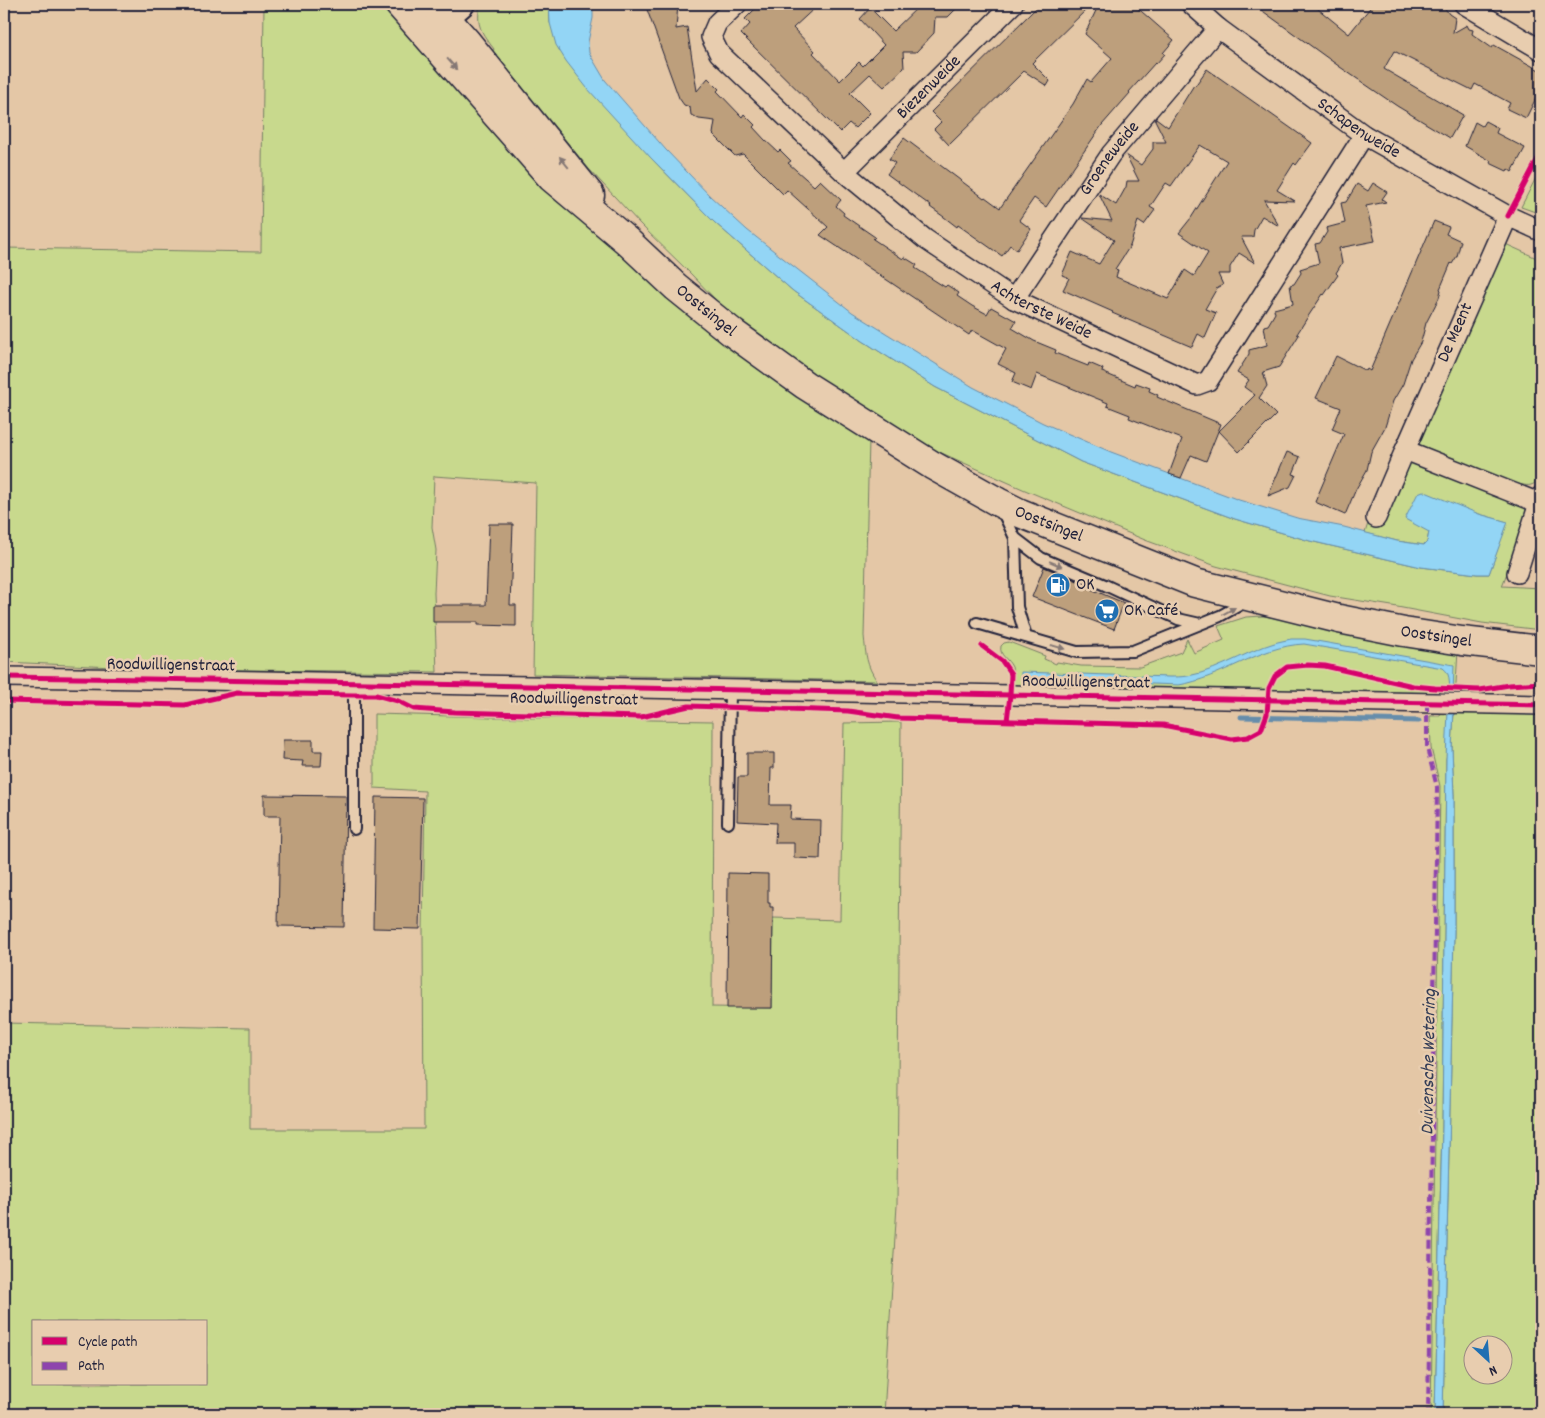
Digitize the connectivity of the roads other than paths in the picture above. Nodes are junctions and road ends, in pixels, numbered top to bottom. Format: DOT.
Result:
graph roads {
  1 [pos="399,4"];
  2 [pos="738,4"];
  3 [pos="1013,4"];
  4 [pos="1191,4"];
  5 [pos="1464,4"];
  6 [pos="438,11"];
  7 [pos="1218,28"];
  8 [pos="1541,50"];
  9 [pos="1364,135"];
  10 [pos="844,172"];
  11 [pos="1508,216"];
  12 [pos="1541,231"];
  13 [pos="1014,299"];
  14 [pos="1405,450"];
  15 [pos="1540,500"];
  16 [pos="998,502"];
  17 [pos="1376,518"];
  18 [pos="1015,538"];
  19 [pos="1517,573"];
  20 [pos="1252,598"];
  21 [pos="977,623"];
  22 [pos="1200,624"];
  23 [pos="1026,638"];
  24 [pos="1541,650"];
  25 [pos="4,677"];
  26 [pos="354,682"];
  27 [pos="730,690"];
  28 [pos="1541,706"];
  29 [pos="728,823"];
  30 [pos="354,829"];
  1 -- 6 [label="main road, Oostsingel"];
  2 -- 10 [label="street, Achterste Weide"];
  3 -- 10 [label="street, Biezenweide"];
  4 -- 7 [label="street, Schapenweide"];
  5 -- 8 [label="street"];
  6 -- 16 [label="main road, Oostsingel"];
  7 -- 9 [label="street, Schapenweide"];
  7 -- 13 [label="street, Groeneweide"];
  9 -- 11 [label="street, Schapenweide"];
  9 -- 13 [label="street, Achterste Weide"];
  10 -- 13 [label="street, Achterste Weide"];
  11 -- 12 [label="street, Schapenweide"];
  11 -- 14 [label="street, De Meent"];
  14 -- 15 [label="street"];
  14 -- 17 [label="street, De Meent"];
  15 -- 19 [label="street"];
  16 -- 18 [label="lane"];
  16 -- 20 [label="main road, Oostsingel"];
  18 -- 22 [label="lane, one-way"];
  18 -- 23 [label="lane"];
  22 -- 20 [label="lane, one-way"];
  20 -- 24 [label="main road, Oostsingel"];
  21 -- 23 [label="lane"];
  23 -- 22 [label="lane, one-way"];
  25 -- 26 [label="street, Roodwilligenstraat"];
  26 -- 27 [label="street, Roodwilligenstraat"];
  26 -- 30 [label="lane"];
  27 -- 28 [label="street, Roodwilligenstraat"];
  27 -- 29 [label="lane"];
}
